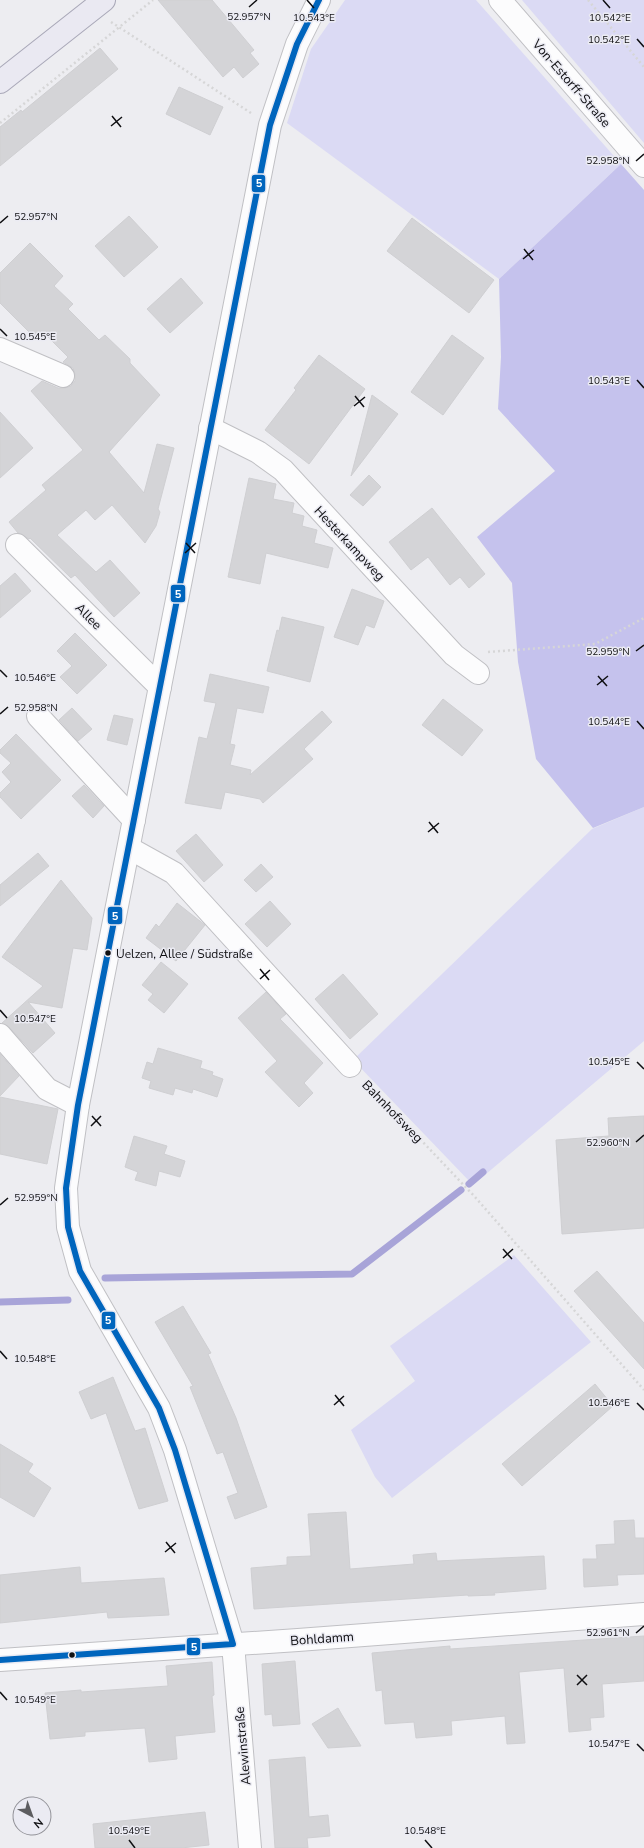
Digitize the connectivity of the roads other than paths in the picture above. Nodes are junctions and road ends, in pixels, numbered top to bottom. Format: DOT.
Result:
graph roads {
  1 [pos="318,0"];
  2 [pos="500,0"];
  3 [pos="98,5"];
  4 [pos="0,82"];
  5 [pos="644,166"];
  6 [pos="0,349"];
  7 [pos="63,376"];
  8 [pos="210,428"];
  9 [pos="17,545"];
  10 [pos="478,673"];
  11 [pos="160,687"];
  12 [pos="38,716"];
  13 [pos="134,820"];
  14 [pos="129,848"];
  15 [pos="0,1035"];
  16 [pos="350,1066"];
  17 [pos="78,1105"];
  18 [pos="644,1614"];
  19 [pos="233,1644"];
  20 [pos="0,1660"];
  21 [pos="250,1848"];
  1 -- 8 [label="street"];
  2 -- 5 [label="street, Von-Estorff-Straße"];
  3 -- 4 [label="main road"];
  6 -- 7 [label="street"];
  8 -- 10 [label="street, Hesterkampweg"];
  8 -- 11 [label="street"];
  9 -- 11 [label="street, Allee"];
  11 -- 13 [label="street"];
  12 -- 13 [label="street"];
  13 -- 14 [label="street"];
  14 -- 16 [label="street"];
  14 -- 17 [label="street"];
  15 -- 17 [label="street"];
  17 -- 19 [label="street, Alewinstraße"];
  18 -- 19 [label="street, Bohldamm"];
  19 -- 20 [label="street, Bohldamm"];
  19 -- 21 [label="street, Alewinstraße"];
}
